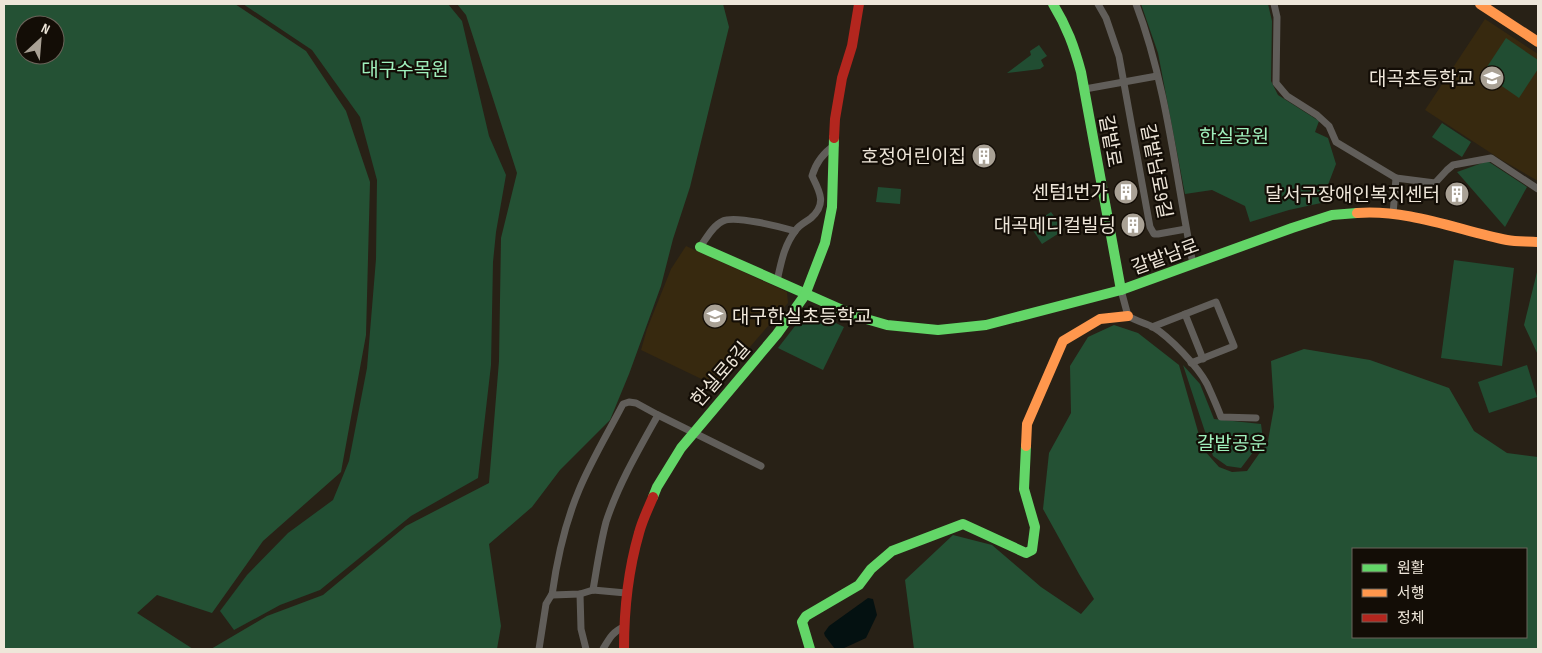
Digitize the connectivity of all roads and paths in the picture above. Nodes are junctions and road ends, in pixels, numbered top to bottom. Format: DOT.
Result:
graph roads {
  1 [pos="859,4"];
  2 [pos="1052,4"];
  3 [pos="1098,4"];
  4 [pos="1136,4"];
  5 [pos="1274,4"];
  6 [pos="1486,5"];
  7 [pos="1538,42"];
  8 [pos="1157,76"];
  9 [pos="1124,82"];
  10 [pos="1084,89"];
  11 [pos="835,145"];
  12 [pos="1396,178"];
  13 [pos="1538,189"];
  14 [pos="833,198"];
  15 [pos="821,199"];
  16 [pos="1393,214"];
  17 [pos="1186,229"];
  18 [pos="795,230"];
  19 [pos="1538,242"];
  20 [pos="700,247"];
  21 [pos="1193,264"];
  22 [pos="777,282"];
  23 [pos="1121,290"];
  24 [pos="805,295"];
  25 [pos="1185,314"];
  26 [pos="1128,316"];
  27 [pos="1152,327"];
  28 [pos="1203,358"];
  29 [pos="1191,363"];
  30 [pos="658,415"];
  31 [pos="1256,418"];
  32 [pos="693,432"];
  33 [pos="761,466"];
  34 [pos="593,590"];
  35 [pos="626,593"];
  36 [pos="552,594"];
  37 [pos="580,594"];
  38 [pos="624,627"];
  39 [pos="539,649"];
  40 [pos="586,649"];
  41 [pos="602,649"];
  42 [pos="624,649"];
  43 [pos="810,649"];
  1 -- 11 [label="street, 한실로6길"];
  2 -- 10 [label="street, 갈밭로"];
  3 -- 9 [label="street"];
  4 -- 8 [label="street, 갈밭남로9길"];
  5 -- 12 [label="street"];
  6 -- 7 [label="street"];
  8 -- 9 [label="street"];
  8 -- 17 [label="street, 갈밭남로9길"];
  9 -- 10 [label="street"];
  9 -- 17 [label="street, 갈밭남로9길"];
  10 -- 23 [label="street, 갈밭로"];
  11 -- 14 [label="street, 한실로6길"];
  11 -- 15 [label="street"];
  12 -- 13 [label="street"];
  12 -- 16 [label="street"];
  14 -- 15 [label="street"];
  14 -- 24 [label="street, 한실로6길"];
  15 -- 18 [label="street"];
  16 -- 19 [label="street, 갈밭남로"];
  16 -- 21 [label="street, 갈밭남로"];
  17 -- 21 [label="street, 갈밭남로9길"];
  18 -- 20 [label="street"];
  18 -- 22 [label="street"];
  20 -- 22 [label="street, 갈밭남로"];
  21 -- 23 [label="street, 갈밭남로"];
  22 -- 24 [label="street, 갈밭남로"];
  23 -- 24 [label="street, 갈밭남로"];
  23 -- 26 [label="street"];
  24 -- 32 [label="street, 한실로6길"];
  25 -- 27 [label="street"];
  25 -- 28 [label="street"];
  25 -- 28 [label="street"];
  26 -- 27 [label="street"];
  26 -- 43 [label="street"];
  27 -- 29 [label="street"];
  28 -- 29 [label="street"];
  29 -- 31 [label="street"];
  30 -- 32 [label="street"];
  30 -- 34 [label="street"];
  30 -- 36 [label="street"];
  32 -- 33 [label="street"];
  32 -- 35 [label="street, 한실로6길"];
  34 -- 35 [label="street"];
  34 -- 37 [label="street"];
  35 -- 38 [label="street, 한실로6길"];
  36 -- 37 [label="street"];
  36 -- 39 [label="street"];
  37 -- 40 [label="street"];
  38 -- 41 [label="street"];
  38 -- 42 [label="street, 한실로6길"];
}
